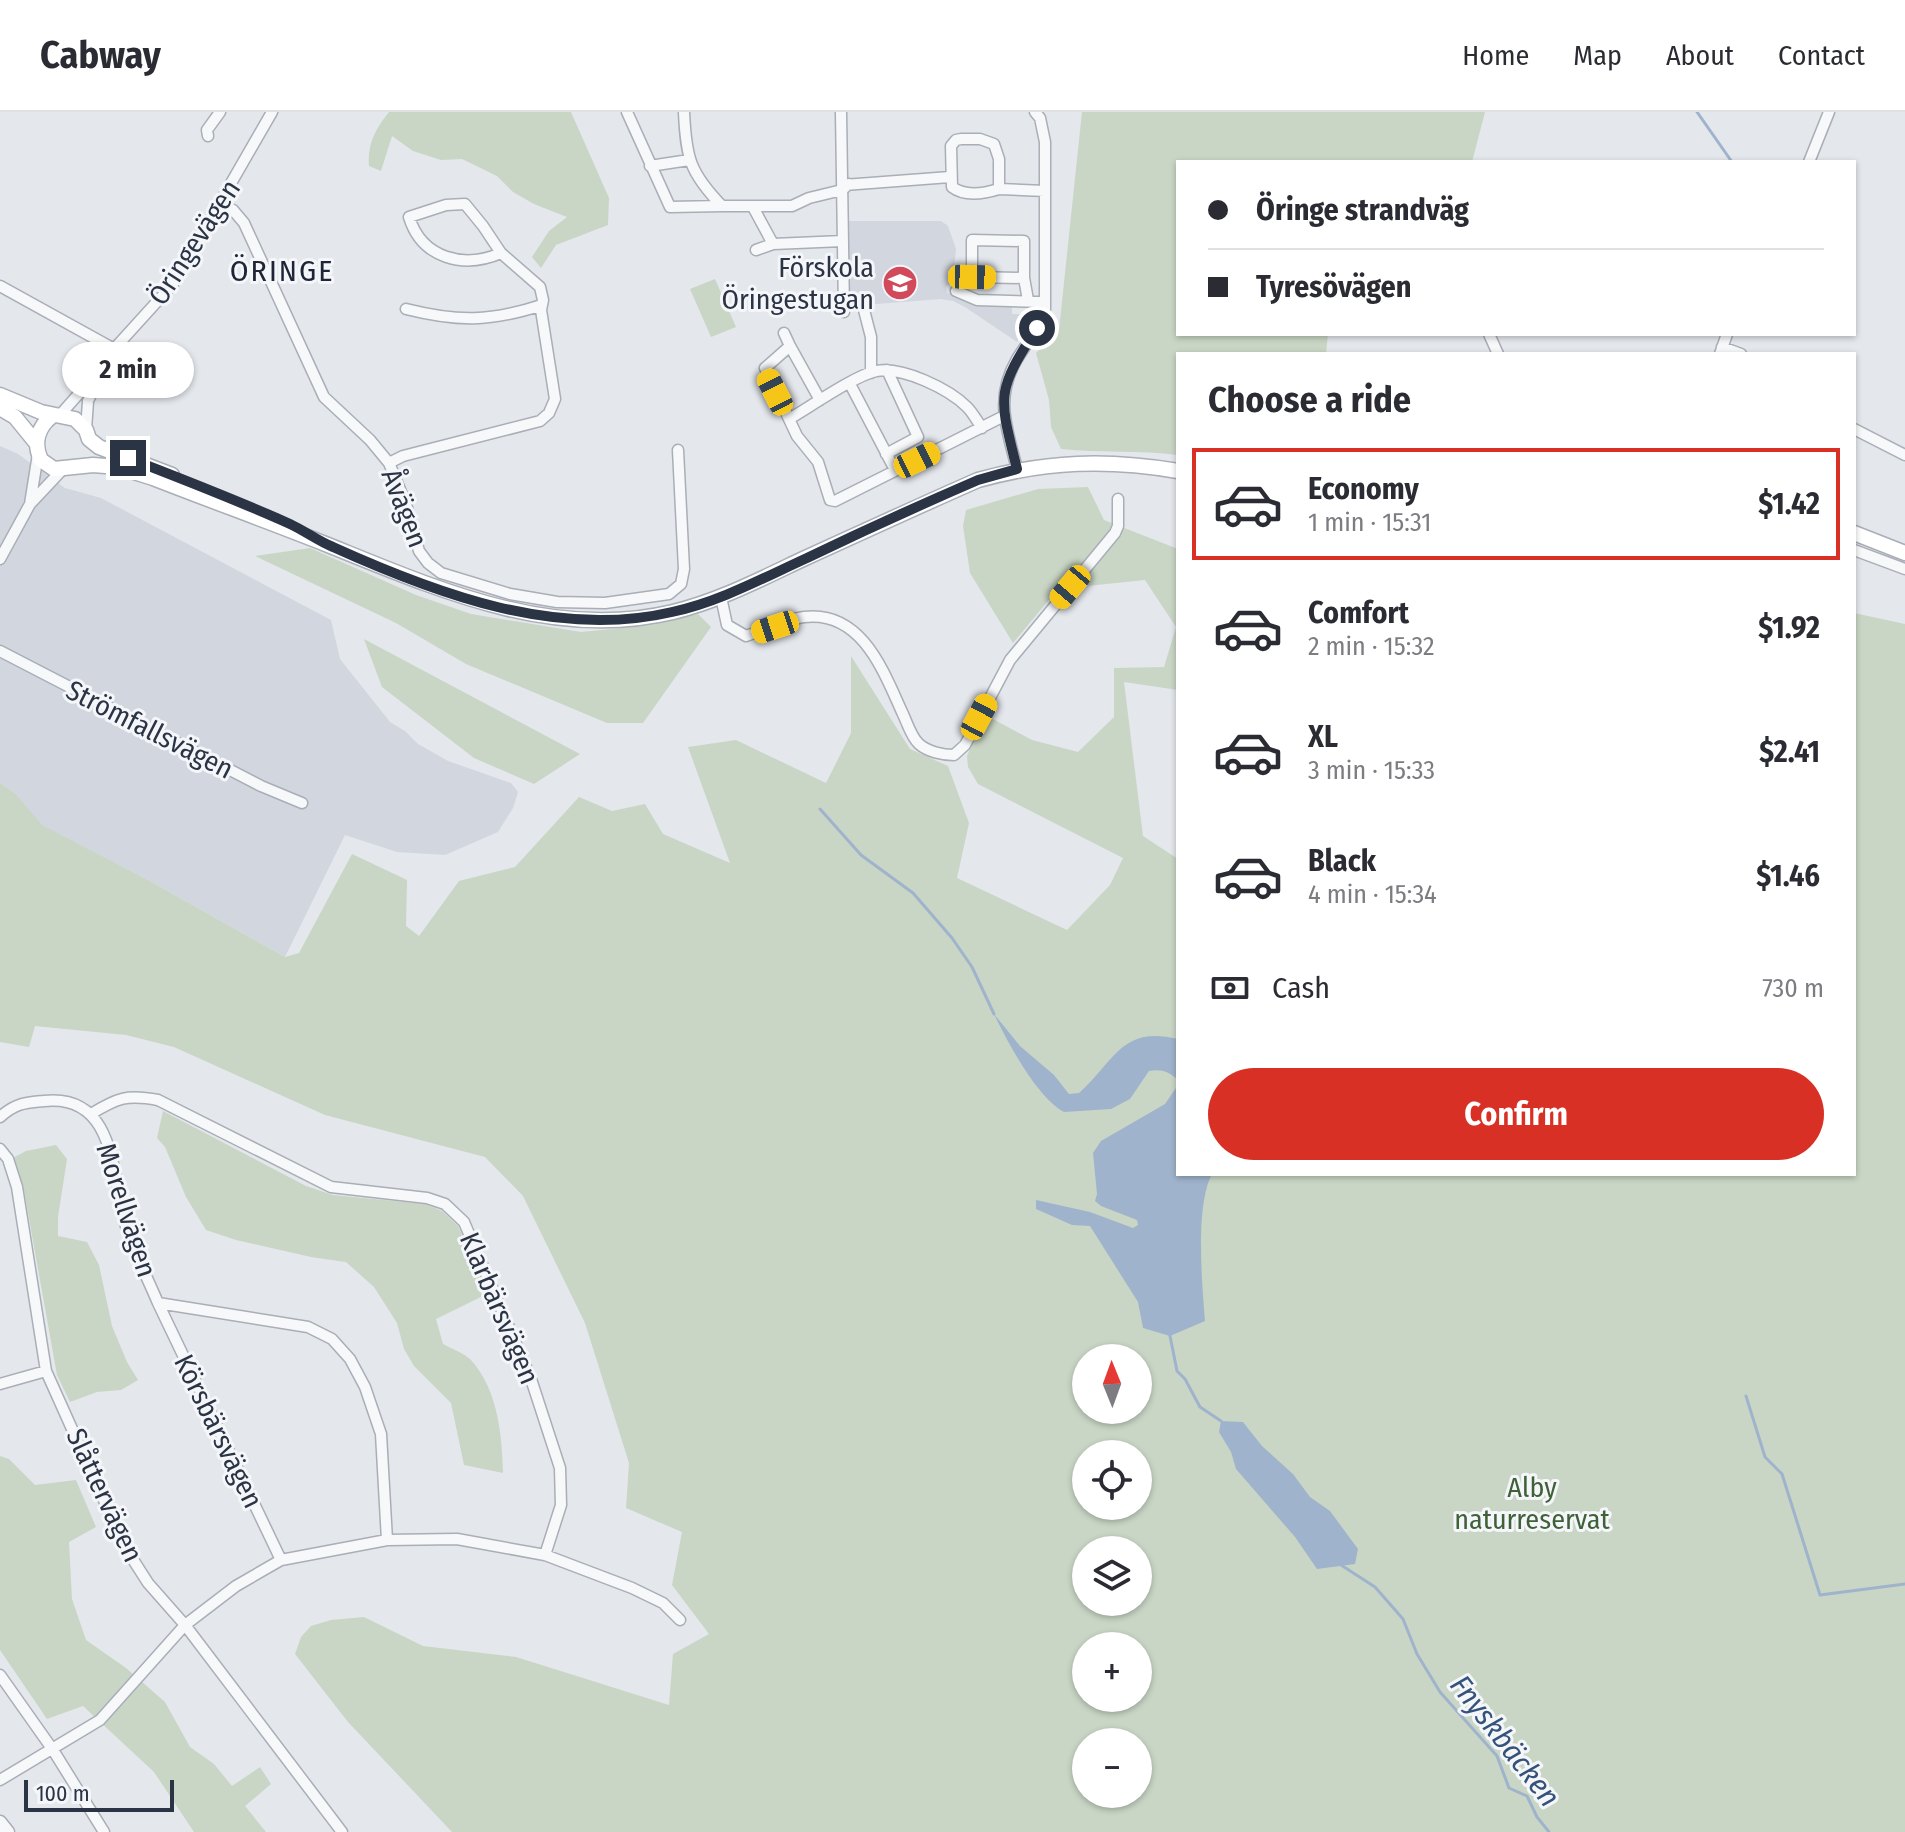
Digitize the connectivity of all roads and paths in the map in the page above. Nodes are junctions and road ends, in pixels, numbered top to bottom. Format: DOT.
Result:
graph roads {
  1 [pos="220,112"];
  2 [pos="627,112"];
  3 [pos="684,112"];
  4 [pos="841,112"];
  5 [pos="1035,112"];
  6 [pos="1829,112"];
  7 [pos="270,113"];
  8 [pos="208,136"];
  9 [pos="689,160"];
  10 [pos="1810,160"];
  11 [pos="650,166"];
  12 [pos="950,177"];
  13 [pos="844,186"];
  14 [pos="999,189"];
  15 [pos="1045,191"];
  16 [pos="220,205"];
  17 [pos="722,206"];
  18 [pos="753,207"];
  19 [pos="843,241"];
  20 [pos="773,244"];
  21 [pos="756,250"];
  22 [pos="501,253"];
  23 [pos="1024,278"];
  24 [pos="0,286"];
  25 [pos="956,291"];
  26 [pos="1028,300"];
  27 [pos="1045,302"];
  28 [pos="542,308"];
  29 [pos="406,309"];
  30 [pos="864,310"];
  31 [pos="844,312"];
  32 [pos="784,333"];
  33 [pos="790,346"];
  34 [pos="114,349"];
  35 [pos="105,364"];
  36 [pos="887,370"];
  37 [pos="871,373"];
  38 [pos="850,384"];
  39 [pos="0,395"];
  40 [pos="820,400"];
  41 [pos="0,408"];
  42 [pos="56,416"];
  43 [pos="1004,416"];
  44 [pos="789,419"];
  45 [pos="982,428"];
  46 [pos="1856,430"];
  47 [pos="88,435"];
  48 [pos="37,449"];
  49 [pos="678,450"];
  50 [pos="886,454"];
  51 [pos="1905,455"];
  52 [pos="389,463"];
  53 [pos="68,468"];
  54 [pos="1017,469"];
  55 [pos="895,470"];
  56 [pos="1176,471"];
  57 [pos="1118,499"];
  58 [pos="30,504"];
  59 [pos="1856,534"];
  60 [pos="329,546"];
  61 [pos="1856,551"];
  62 [pos="1905,553"];
  63 [pos="0,559"];
  64 [pos="1905,569"];
  65 [pos="721,597"];
  66 [pos="0,651"];
  67 [pos="302,803"];
  68 [pos="91,1114"];
  69 [pos="0,1117"];
  70 [pos="0,1149"];
  71 [pos="158,1303"];
  72 [pos="46,1371"];
  73 [pos="0,1384"];
  74 [pos="387,1540"];
  75 [pos="545,1555"];
  76 [pos="281,1560"];
  77 [pos="680,1620"];
  78 [pos="185,1625"];
  79 [pos="0,1675"];
  80 [pos="53,1750"];
  81 [pos="0,1780"];
  82 [pos="0,1822"];
  83 [pos="8,1832"];
  84 [pos="104,1832"];
  85 [pos="342,1832"];
  1 -- 8 [label="street"];
  2 -- 11 [label="street"];
  3 -- 9 [label="street"];
  4 -- 13 [label="street"];
  5 -- 15 [label="street"];
  6 -- 10 [label="street"];
  7 -- 16 [label="street, Öringevägen"];
  9 -- 11 [label="street"];
  9 -- 17 [label="street"];
  11 -- 17 [label="street"];
  12 -- 13 [label="street"];
  12 -- 14 [label="street"];
  12 -- 14 [label="street"];
  13 -- 18 [label="street"];
  13 -- 19 [label="street"];
  14 -- 15 [label="street"];
  15 -- 27 [label="street"];
  16 -- 34 [label="street, Öringevägen"];
  16 -- 52 [label="street, Åvägen"];
  17 -- 18 [label="street"];
  18 -- 20 [label="street"];
  19 -- 20 [label="street"];
  19 -- 31 [label="street"];
  20 -- 21 [label="street"];
  22 -- 22 [label="street"];
  22 -- 28 [label="street"];
  23 -- 23 [label="street"];
  23 -- 26 [label="street"];
  24 -- 34 [label="street"];
  25 -- 26 [label="street"];
  26 -- 27 [label="street"];
  27 -- 43 [label="street"];
  28 -- 29 [label="street"];
  28 -- 52 [label="street"];
  30 -- 37 [label="street"];
  32 -- 33 [label="street"];
  33 -- 40 [label="street"];
  33 -- 44 [label="street"];
  34 -- 35 [label="street, Öringevägen"];
  35 -- 42 [label="street, Öringevägen"];
  35 -- 47 [label="street, Öringevägen"];
  36 -- 37 [label="street"];
  36 -- 45 [label="street"];
  36 -- 50 [label="street"];
  37 -- 38 [label="street"];
  38 -- 40 [label="street"];
  38 -- 50 [label="street"];
  39 -- 42 [label="main road"];
  40 -- 44 [label="street"];
  41 -- 48 [label="main road"];
  42 -- 47 [label="main road"];
  42 -- 48 [label="main road"];
  43 -- 45 [label="street"];
  43 -- 54 [label="street"];
  44 -- 55 [label="street"];
  45 -- 55 [label="street"];
  46 -- 51 [label="street"];
  47 -- 53 [label="main road"];
  47 -- 60 [label="main road"];
  48 -- 53 [label="main road"];
  48 -- 58 [label="street"];
  49 -- 52 [label="street, Åvägen"];
  50 -- 55 [label="street"];
  53 -- 58 [label="street"];
  53 -- 60 [label="main road"];
  54 -- 56 [label="main road"];
  54 -- 65 [label="main road"];
  57 -- 65 [label="street"];
  58 -- 63 [label="street"];
  59 -- 62 [label="main road"];
  60 -- 65 [label="main road"];
  61 -- 64 [label="street"];
  66 -- 67 [label="street, Strömfallsvägen"];
  68 -- 69 [label="street, Morellvägen"];
  68 -- 71 [label="street, Morellvägen"];
  68 -- 75 [label="street, Klarbärsvägen"];
  70 -- 72 [label="street, Slåttervägen"];
  71 -- 74 [label="street, Morellvägen"];
  71 -- 76 [label="street, Körsbärsvägen"];
  72 -- 73 [label="street"];
  72 -- 78 [label="street, Slåttervägen"];
  74 -- 75 [label="street"];
  74 -- 76 [label="street"];
  75 -- 77 [label="street"];
  76 -- 78 [label="street"];
  78 -- 80 [label="street"];
  78 -- 85 [label="street, Slåttervägen"];
  79 -- 80 [label="street"];
  80 -- 81 [label="street"];
  80 -- 84 [label="street"];
  82 -- 83 [label="street"];
}
